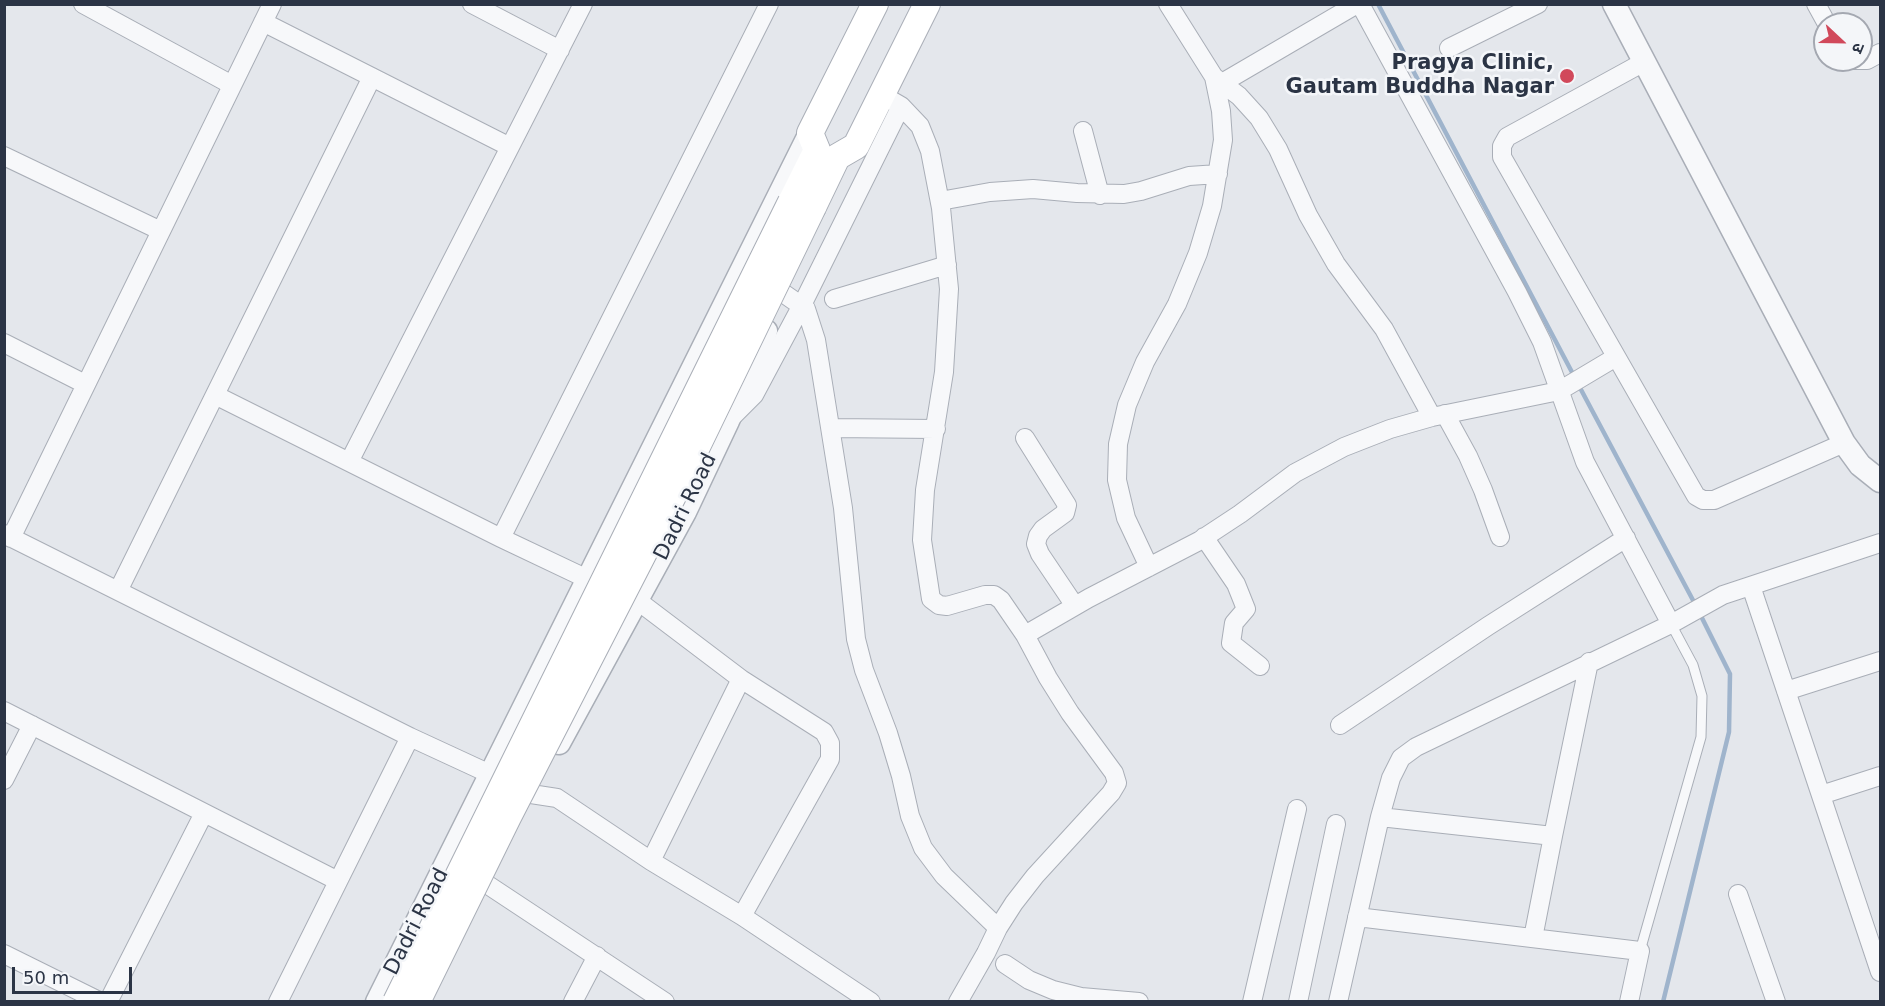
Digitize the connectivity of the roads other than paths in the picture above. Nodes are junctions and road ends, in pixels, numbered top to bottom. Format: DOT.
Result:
graph roads {
  1 [pos="83,4"];
  2 [pos="272,4"];
  3 [pos="472,4"];
  4 [pos="583,4"];
  5 [pos="769,4"];
  6 [pos="875,4"];
  7 [pos="927,4"];
  8 [pos="1168,4"];
  9 [pos="1358,4"];
  10 [pos="1538,4"];
  11 [pos="1614,4"];
  12 [pos="263,22"];
  13 [pos="1449,48"];
  14 [pos="560,50"];
  15 [pos="1644,62"];
  16 [pos="372,77"];
  17 [pos="1218,80"];
  18 [pos="232,85"];
  19 [pos="891,100"];
  20 [pos="1083,131"];
  21 [pos="810,133"];
  22 [pos="856,146"];
  23 [pos="510,147"];
  24 [pos="4,156"];
  25 [pos="1218,174"];
  26 [pos="1100,195"];
  27 [pos="940,201"];
  28 [pos="802,205"];
  29 [pos="161,231"];
  30 [pos="947,265"];
  31 [pos="783,293"];
  32 [pos="834,299"];
  33 [pos="802,305"];
  34 [pos="4,344"];
  35 [pos="1616,357"];
  36 [pos="86,384"];
  37 [pos="1564,387"];
  38 [pos="214,395"];
  39 [pos="1438,416"];
  40 [pos="728,421"];
  41 [pos="831,428"];
  42 [pos="936,429"];
  43 [pos="1025,438"];
  44 [pos="1844,443"];
  45 [pos="652,449"];
  46 [pos="349,462"];
  47 [pos="704,470"];
  48 [pos="1881,481"];
  49 [pos="8,536"];
  50 [pos="1204,537"];
  51 [pos="1500,537"];
  52 [pos="501,538"];
  53 [pos="1626,538"];
  54 [pos="1881,543"];
  55 [pos="1149,567"];
  56 [pos="588,579"];
  57 [pos="1751,586"];
  58 [pos="118,591"];
  59 [pos="638,601"];
  60 [pos="1075,606"];
  61 [pos="1676,621"];
  62 [pos="1025,635"];
  63 [pos="1881,661"];
  64 [pos="1589,662"];
  65 [pos="1260,666"];
  66 [pos="741,679"];
  67 [pos="1786,691"];
  68 [pos="4,711"];
  69 [pos="32,725"];
  70 [pos="1340,726"];
  71 [pos="410,737"];
  72 [pos="490,774"];
  73 [pos="1881,776"];
  74 [pos="4,780"];
  75 [pos="531,794"];
  76 [pos="1821,795"];
  77 [pos="1297,809"];
  78 [pos="204,813"];
  79 [pos="1380,817"];
  80 [pos="1336,824"];
  81 [pos="1553,836"];
  82 [pos="651,861"];
  83 [pos="338,881"];
  84 [pos="485,883"];
  85 [pos="1737,894"];
  86 [pos="742,916"];
  87 [pos="1357,917"];
  88 [pos="998,928"];
  89 [pos="1533,938"];
  90 [pos="1640,951"];
  91 [pos="4,954"];
  92 [pos="597,956"];
  93 [pos="1005,964"];
  94 [pos="1881,972"];
  95 [pos="101,1002"];
  96 [pos="108,1002"];
  97 [pos="278,1002"];
  98 [pos="377,1002"];
  99 [pos="396,1002"];
  100 [pos="417,1002"];
  101 [pos="428,1002"];
  102 [pos="573,1002"];
  103 [pos="665,1002"];
  104 [pos="871,1002"];
  105 [pos="958,1002"];
  106 [pos="1139,1002"];
  107 [pos="1252,1002"];
  108 [pos="1298,1002"];
  109 [pos="1338,1002"];
  110 [pos="1629,1002"];
  111 [pos="1776,1002"];
  1 -- 18 [label="street"];
  2 -- 12 [label="street"];
  3 -- 14 [label="street"];
  4 -- 14 [label="street"];
  5 -- 52 [label="street"];
  6 -- 21 [label="main road, Dadri Road"];
  7 -- 19 [label="main road, Dadri Road"];
  8 -- 17 [label="street"];
  9 -- 17 [label="street"];
  9 -- 37 [label="street"];
  10 -- 13 [label="street"];
  11 -- 15 [label="street"];
  12 -- 16 [label="street"];
  12 -- 18 [label="street"];
  14 -- 23 [label="street"];
  15 -- 35 [label="street"];
  15 -- 44 [label="street"];
  16 -- 23 [label="street"];
  16 -- 38 [label="street"];
  17 -- 25 [label="street"];
  17 -- 39 [label="street"];
  18 -- 29 [label="street"];
  19 -- 22 [label="main road, Dadri Road"];
  19 -- 27 [label="street"];
  19 -- 33 [label="street"];
  20 -- 26 [label="street"];
  21 -- 28 [label="main road"];
  21 -- 45 [label="street, Dadri Road"];
  22 -- 28 [label="main road"];
  22 -- 31 [label="street, Dadri Road"];
  23 -- 46 [label="street"];
  24 -- 29 [label="street"];
  25 -- 26 [label="street"];
  25 -- 55 [label="street"];
  26 -- 27 [label="street"];
  27 -- 30 [label="street"];
  28 -- 99 [label="main road, bridge"];
  28 -- 100 [label="main road, bridge"];
  29 -- 36 [label="street"];
  30 -- 32 [label="street"];
  30 -- 42 [label="street"];
  31 -- 33 [label="street"];
  31 -- 40 [label="street, Dadri Road"];
  33 -- 40 [label="street"];
  33 -- 41 [label="street"];
  34 -- 36 [label="street"];
  35 -- 37 [label="street"];
  35 -- 44 [label="street"];
  36 -- 49 [label="street"];
  37 -- 39 [label="street"];
  37 -- 53 [label="street"];
  38 -- 46 [label="street"];
  38 -- 58 [label="street"];
  39 -- 50 [label="street"];
  39 -- 51 [label="street"];
  40 -- 47 [label="street, Dadri Road"];
  41 -- 42 [label="street"];
  41 -- 88 [label="street"];
  42 -- 62 [label="street"];
  43 -- 60 [label="street"];
  44 -- 48 [label="street"];
  45 -- 47 [label="street"];
  45 -- 56 [label="street, Dadri Road"];
  46 -- 52 [label="street"];
  47 -- 59 [label="street, Dadri Road"];
  49 -- 58 [label="street"];
  50 -- 55 [label="street"];
  50 -- 65 [label="street"];
  52 -- 56 [label="street"];
  53 -- 61 [label="street"];
  53 -- 70 [label="street"];
  54 -- 57 [label="street"];
  55 -- 60 [label="street"];
  56 -- 59 [label="street"];
  56 -- 72 [label="street, Dadri Road"];
  57 -- 61 [label="street"];
  57 -- 67 [label="street"];
  58 -- 71 [label="street"];
  59 -- 66 [label="street"];
  59 -- 75 [label="street, Dadri Road"];
  60 -- 62 [label="street"];
  61 -- 64 [label="street"];
  61 -- 90 [label="lane"];
  62 -- 88 [label="street"];
  63 -- 67 [label="street"];
  64 -- 79 [label="street"];
  64 -- 81 [label="street"];
  66 -- 82 [label="street"];
  66 -- 86 [label="street"];
  67 -- 76 [label="street"];
  68 -- 69 [label="street"];
  69 -- 74 [label="street"];
  69 -- 78 [label="street"];
  71 -- 72 [label="street"];
  71 -- 83 [label="street"];
  72 -- 98 [label="street, Dadri Road"];
  73 -- 76 [label="street"];
  75 -- 82 [label="street"];
  75 -- 84 [label="street, Dadri Road"];
  76 -- 94 [label="street"];
  77 -- 107 [label="street"];
  78 -- 83 [label="street"];
  78 -- 96 [label="street"];
  79 -- 81 [label="street"];
  79 -- 87 [label="street"];
  80 -- 108 [label="street"];
  81 -- 89 [label="street"];
  82 -- 86 [label="street"];
  83 -- 97 [label="street"];
  84 -- 92 [label="street"];
  84 -- 101 [label="street, Dadri Road"];
  85 -- 111 [label="street"];
  86 -- 104 [label="street"];
  87 -- 89 [label="street"];
  87 -- 109 [label="street"];
  88 -- 105 [label="street"];
  89 -- 90 [label="street"];
  90 -- 110 [label="street"];
  91 -- 95 [label="street"];
  92 -- 102 [label="street"];
  92 -- 103 [label="street"];
  93 -- 106 [label="street"];
}
